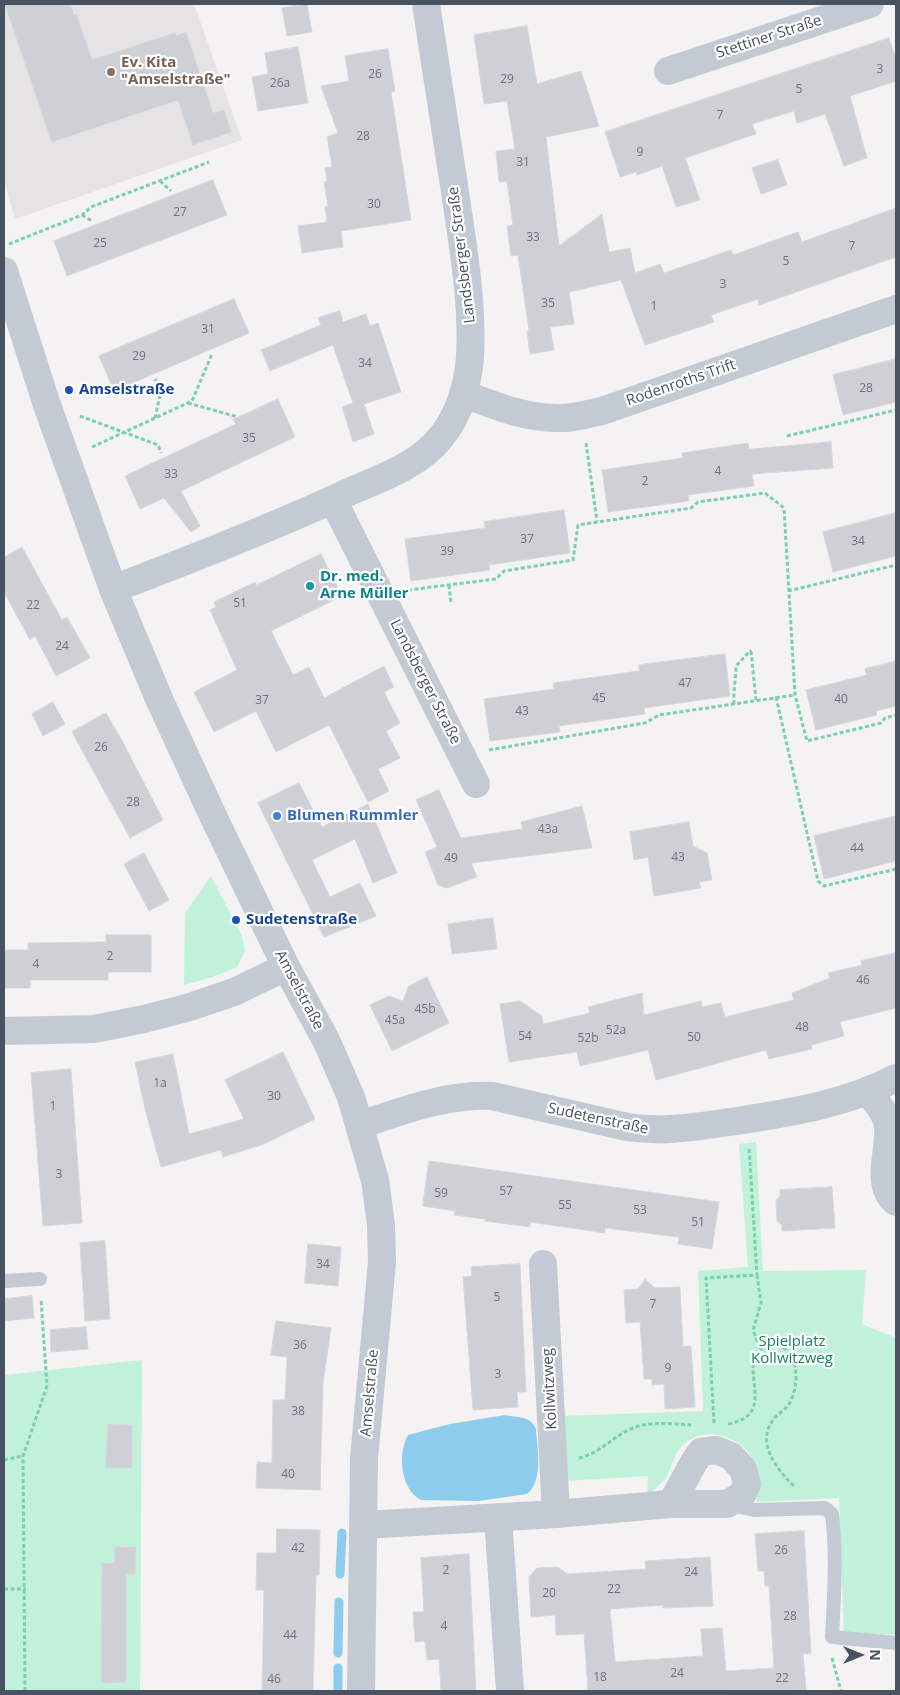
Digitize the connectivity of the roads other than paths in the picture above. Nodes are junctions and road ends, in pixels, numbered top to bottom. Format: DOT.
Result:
graph roads {
  1 [pos="426,4"];
  2 [pos="870,4"];
  3 [pos="668,71"];
  4 [pos="4,270"];
  5 [pos="896,309"];
  6 [pos="464,394"];
  7 [pos="333,500"];
  8 [pos="113,590"];
  9 [pos="476,784"];
  10 [pos="286,967"];
  11 [pos="4,1031"];
  12 [pos="896,1078"];
  13 [pos="868,1092"];
  14 [pos="360,1125"];
  15 [pos="896,1202"];
  16 [pos="543,1264"];
  17 [pos="40,1279"];
  18 [pos="4,1281"];
  19 [pos="670,1504"];
  20 [pos="727,1504"];
  21 [pos="556,1514"];
  22 [pos="498,1517"];
  23 [pos="362,1525"];
  24 [pos="896,1643"];
  25 [pos="361,1691"];
  26 [pos="510,1691"];
  1 -- 6 [label="street, Landsberger Straße"];
  2 -- 3 [label="street, Stettiner Straße"];
  4 -- 8 [label="street, Amselstraße"];
  5 -- 6 [label="street, Rodenroths Trift"];
  6 -- 7 [label="street, Landsberger Straße"];
  7 -- 8 [label="street, Landsberger Straße"];
  7 -- 9 [label="street, Landsberger Straße"];
  8 -- 10 [label="street, Amselstraße"];
  10 -- 11 [label="street"];
  10 -- 14 [label="street, Amselstraße"];
  12 -- 13 [label="street, Sudetenstraße"];
  13 -- 14 [label="street, Sudetenstraße"];
  13 -- 15 [label="street"];
  14 -- 23 [label="street, Amselstraße"];
  16 -- 21 [label="street, Kollwitzweg"];
  17 -- 18 [label="lane"];
  19 -- 20 [label="street"];
  19 -- 20 [label="street"];
  19 -- 21 [label="street"];
  20 -- 24 [label="lane"];
  21 -- 22 [label="street"];
  22 -- 23 [label="street"];
  22 -- 26 [label="street"];
  23 -- 25 [label="street, Amselstraße"];
}
